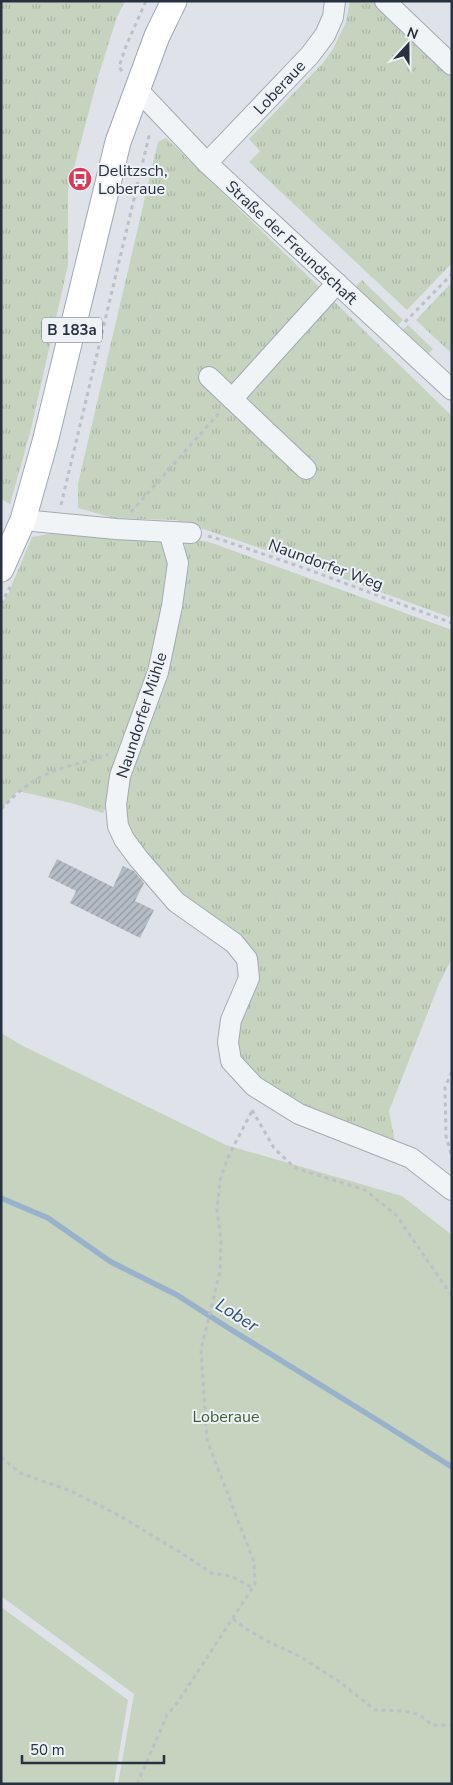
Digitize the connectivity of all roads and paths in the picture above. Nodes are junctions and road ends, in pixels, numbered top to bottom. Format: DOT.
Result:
graph roads {
  1 [pos="174,1"];
  2 [pos="335,1"];
  3 [pos="385,1"];
  4 [pos="452,65"];
  5 [pos="136,89"];
  6 [pos="156,111"];
  7 [pos="207,163"];
  8 [pos="452,274"];
  9 [pos="337,283"];
  10 [pos="393,336"];
  11 [pos="209,377"];
  12 [pos="452,390"];
  13 [pos="232,399"];
  14 [pos="306,469"];
  15 [pos="23,520"];
  16 [pos="57,523"];
  17 [pos="116,529"];
  18 [pos="169,532"];
  19 [pos="191,533"];
  20 [pos="1,569"];
  21 [pos="452,624"];
  22 [pos="134,742"];
  23 [pos="1,810"];
  24 [pos="452,1072"];
  25 [pos="249,1103"];
  26 [pos="252,1111"];
  27 [pos="452,1157"];
  28 [pos="452,1190"];
  29 [pos="452,1296"];
  30 [pos="1,1457"];
  31 [pos="253,1588"];
  32 [pos="233,1619"];
  33 [pos="452,1725"];
  34 [pos="137,1784"];
  1 -- 5 [label="main road, B 183a"];
  2 -- 7 [label="street, Loberaue"];
  3 -- 4 [label="street"];
  5 -- 6 [label="street, Straße der Freundschaft"];
  5 -- 15 [label="main road, B 183a"];
  6 -- 7 [label="street, Straße der Freundschaft"];
  6 -- 16 [label="path"];
  7 -- 9 [label="street, Straße der Freundschaft"];
  8 -- 10 [label="path"];
  9 -- 10 [label="street, Straße der Freundschaft"];
  9 -- 13 [label="street"];
  10 -- 12 [label="street, Straße der Freundschaft"];
  11 -- 13 [label="street"];
  13 -- 14 [label="street"];
  13 -- 17 [label="path"];
  15 -- 16 [label="street"];
  15 -- 20 [label="main road, B 183a"];
  16 -- 17 [label="street"];
  17 -- 18 [label="street"];
  18 -- 19 [label="street"];
  18 -- 22 [label="street, Naundorfer Mühle"];
  19 -- 21 [label="path, Naundorfer Weg"];
  22 -- 23 [label="path"];
  22 -- 28 [label="street, Naundorfer Mühle"];
  24 -- 27 [label="path"];
  25 -- 26 [label="path"];
  26 -- 29 [label="path"];
  26 -- 31 [label="path"];
  30 -- 31 [label="path"];
  31 -- 32 [label="path"];
  32 -- 33 [label="path"];
  32 -- 34 [label="path"];
}
